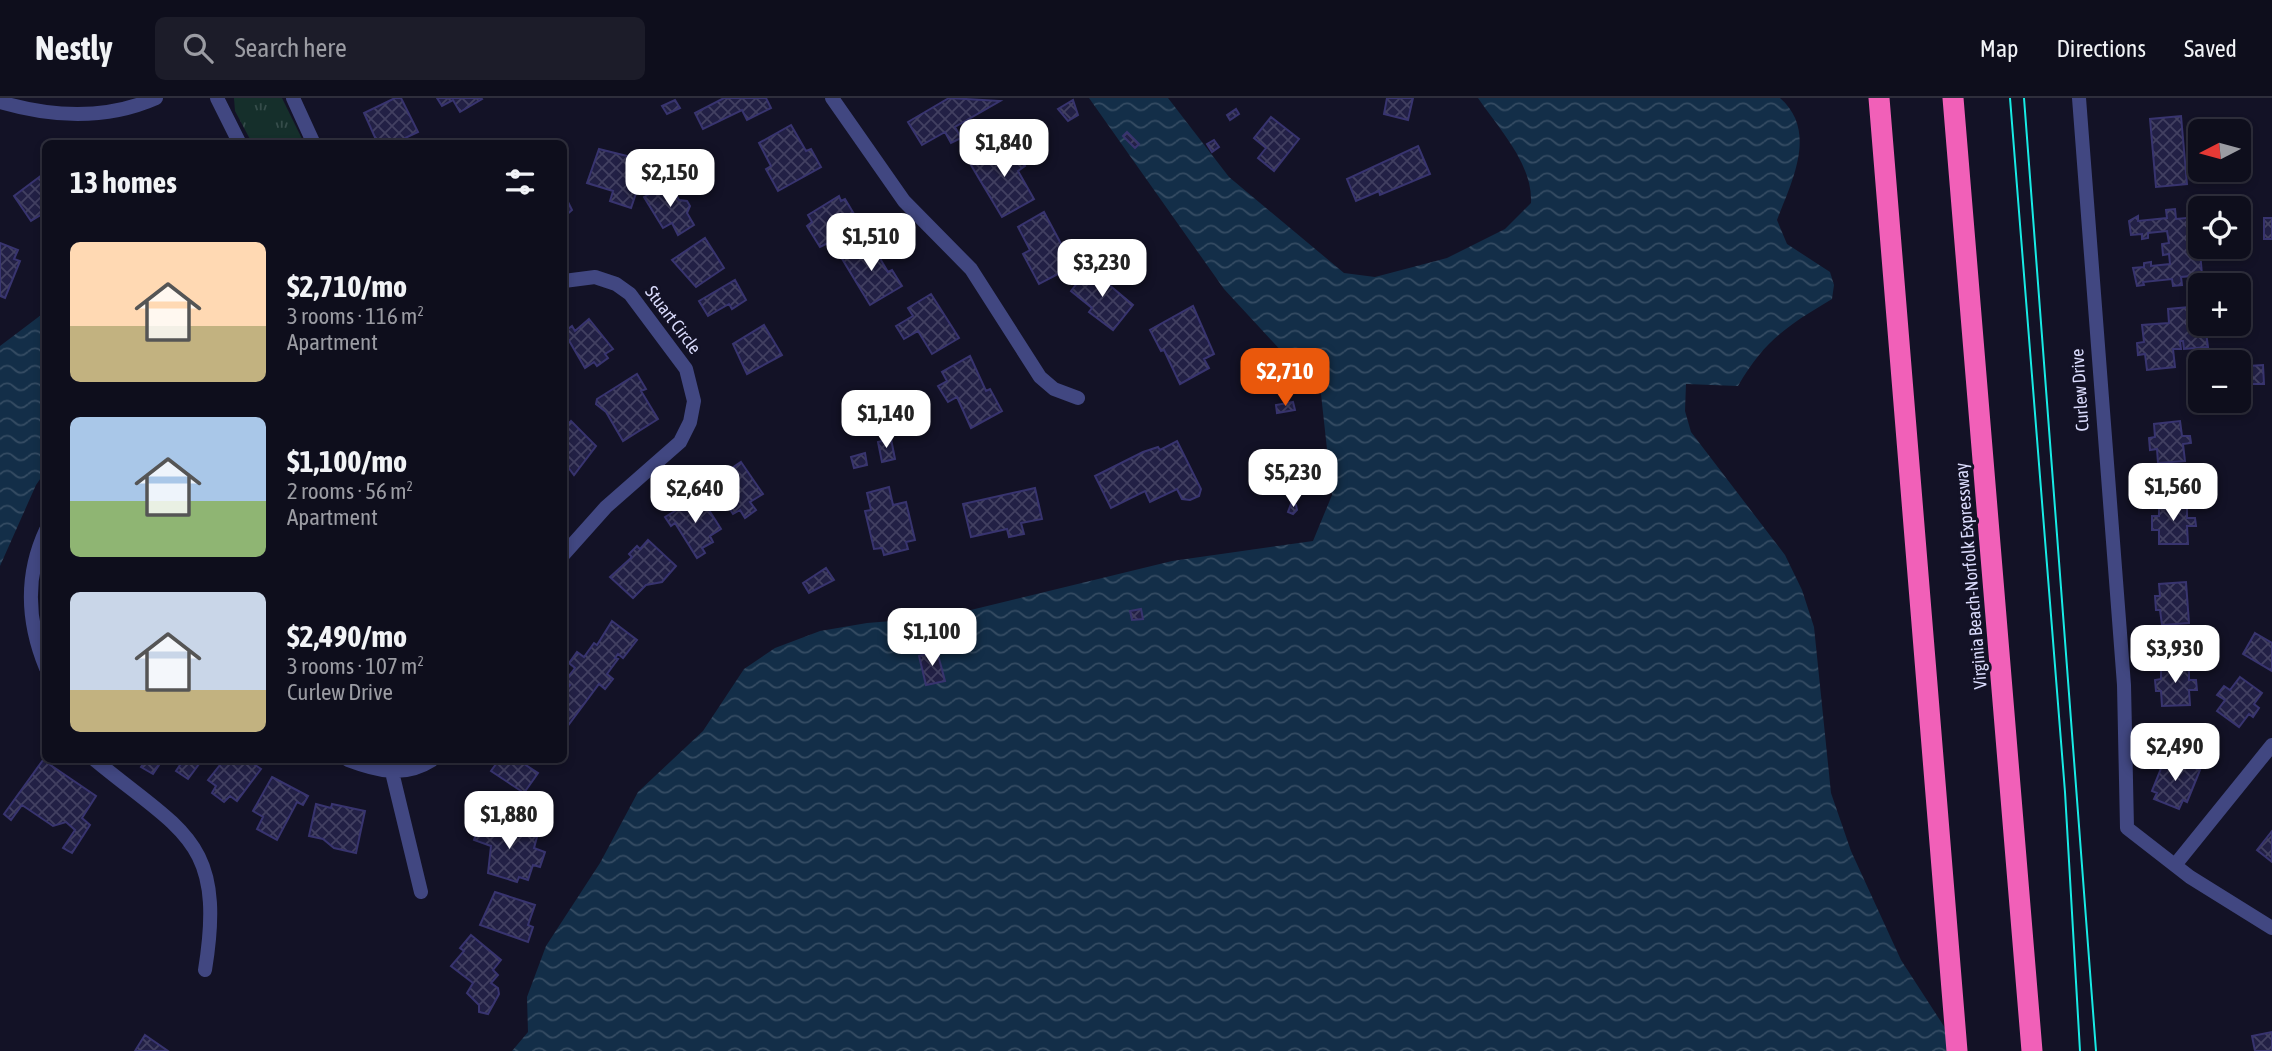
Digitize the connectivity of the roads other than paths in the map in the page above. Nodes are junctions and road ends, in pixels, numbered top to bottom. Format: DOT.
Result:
graph roads {
  1 [pos="156,98"];
  2 [pos="217,98"];
  3 [pos="293,98"];
  4 [pos="1880,98"];
  5 [pos="1953,98"];
  6 [pos="2079,98"];
  7 [pos="839,100"];
  8 [pos="0,102"];
  9 [pos="238,140"];
  10 [pos="312,140"];
  11 [pos="567,281"];
  12 [pos="1078,398"];
  13 [pos="42,541"];
  14 [pos="567,551"];
  15 [pos="42,655"];
  16 [pos="2272,745"];
  17 [pos="99,763"];
  18 [pos="359,763"];
  19 [pos="425,763"];
  20 [pos="392,772"];
  21 [pos="2175,865"];
  22 [pos="421,891"];
  23 [pos="2272,928"];
  24 [pos="205,970"];
  25 [pos="1957,1051"];
  26 [pos="2032,1051"];
  1 -- 8 [label="street"];
  2 -- 9 [label="street"];
  3 -- 10 [label="street"];
  4 -- 25 [label="highway"];
  5 -- 26 [label="highway, Virginia Beach-Norfolk Expressway"];
  6 -- 21 [label="street, Curlew Drive"];
  7 -- 12 [label="street"];
  11 -- 14 [label="street, Stuart Circle"];
  13 -- 15 [label="street"];
  16 -- 21 [label="street"];
  17 -- 24 [label="street"];
  18 -- 20 [label="street"];
  19 -- 20 [label="street"];
  20 -- 22 [label="street"];
  21 -- 23 [label="street"];
}
